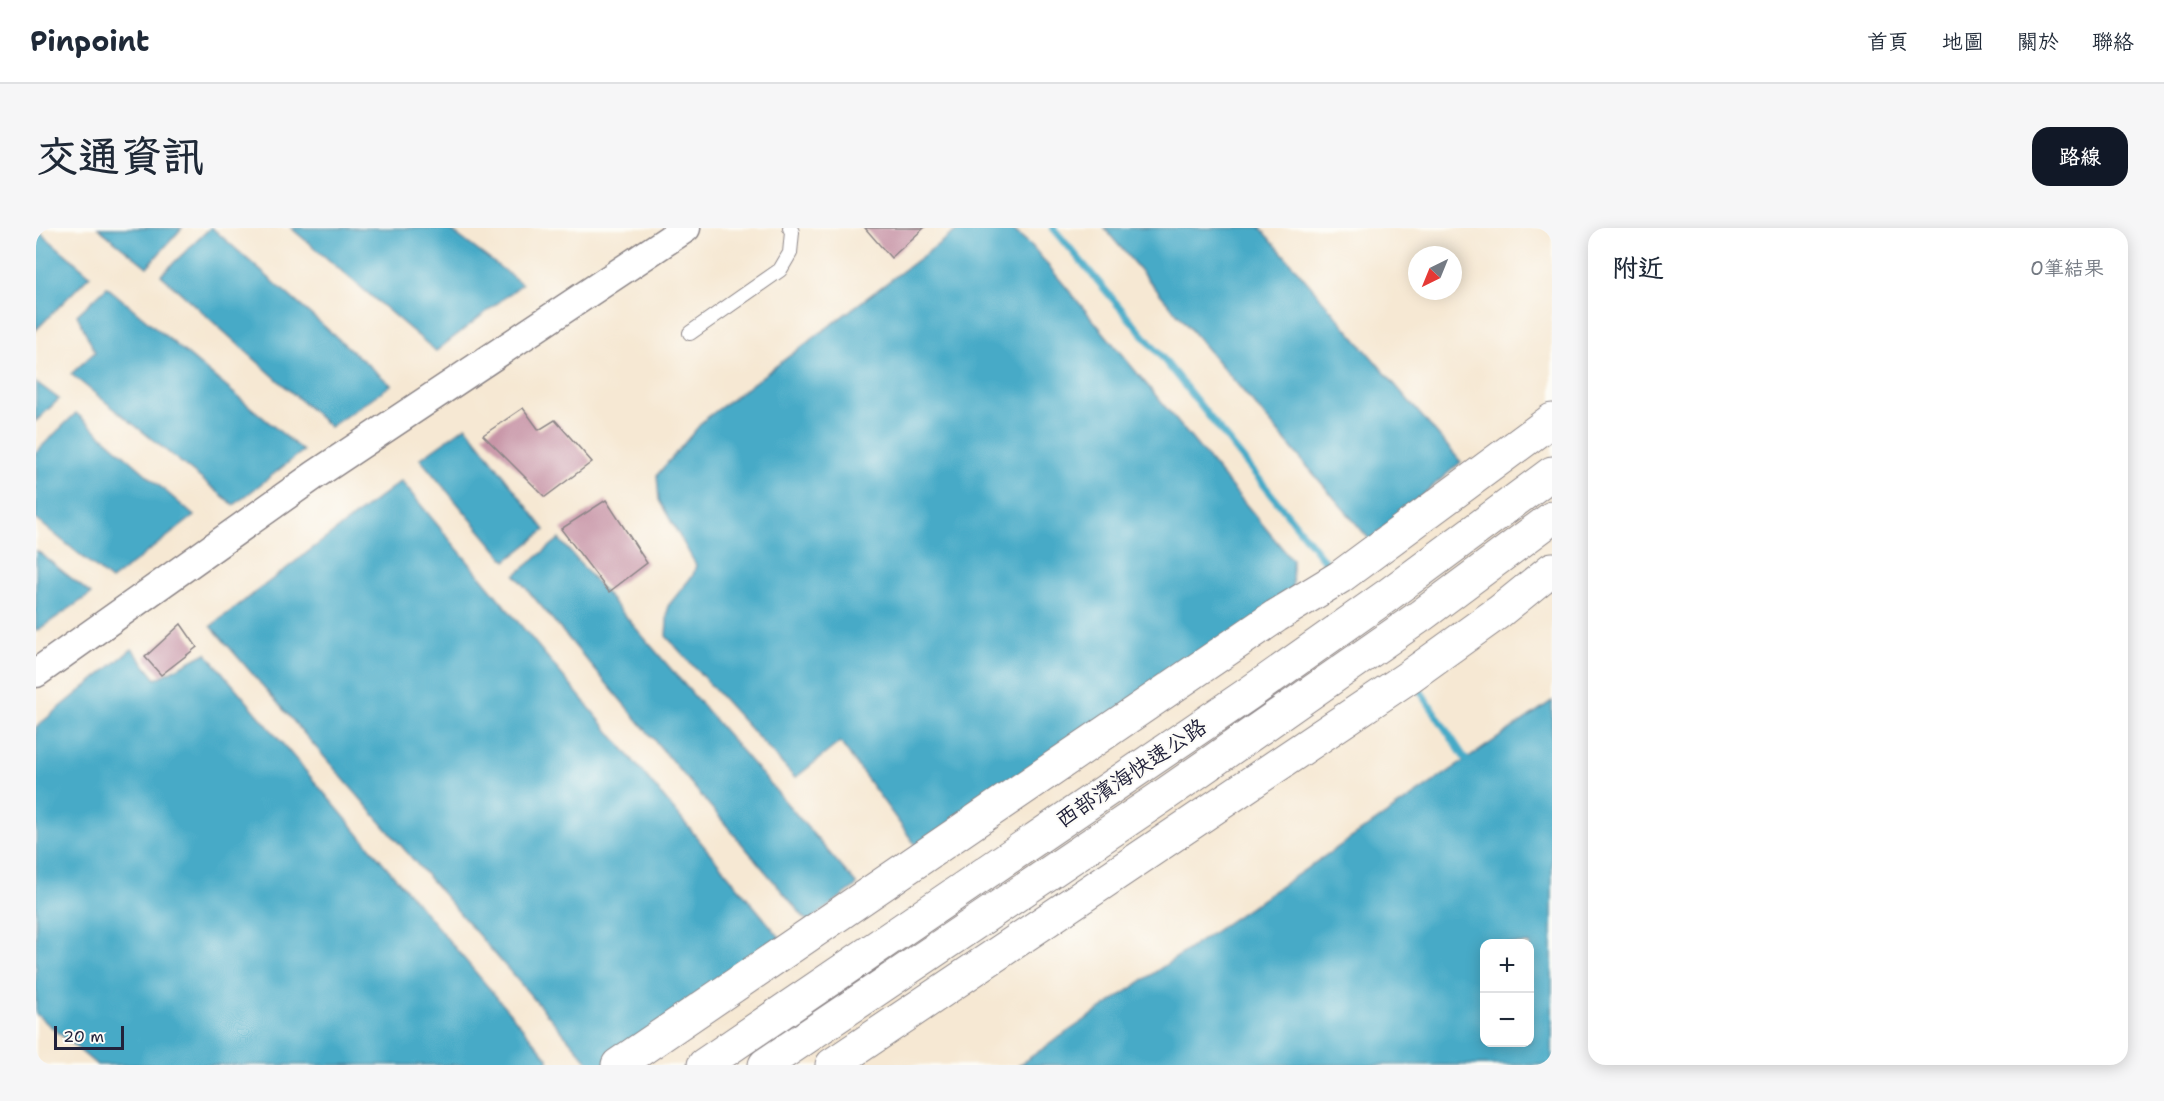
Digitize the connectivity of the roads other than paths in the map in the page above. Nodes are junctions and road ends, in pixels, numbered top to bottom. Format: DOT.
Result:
graph roads {
  1 [pos="686,228"];
  2 [pos="790,228"];
  3 [pos="690,333"];
  4 [pos="1552,420"];
  5 [pos="1552,473"];
  6 [pos="1552,518"];
  7 [pos="1552,569"];
  8 [pos="36,674"];
  9 [pos="618,1065"];
  10 [pos="704,1065"];
  11 [pos="765,1065"];
  12 [pos="832,1065"];
  1 -- 8 [label="street"];
  2 -- 3 [label="lane"];
  4 -- 9 [label="main road"];
  5 -- 10 [label="main road, 西部濱海快速公路"];
  6 -- 11 [label="main road, 西部濱海快速公路"];
  7 -- 12 [label="main road"];
}
